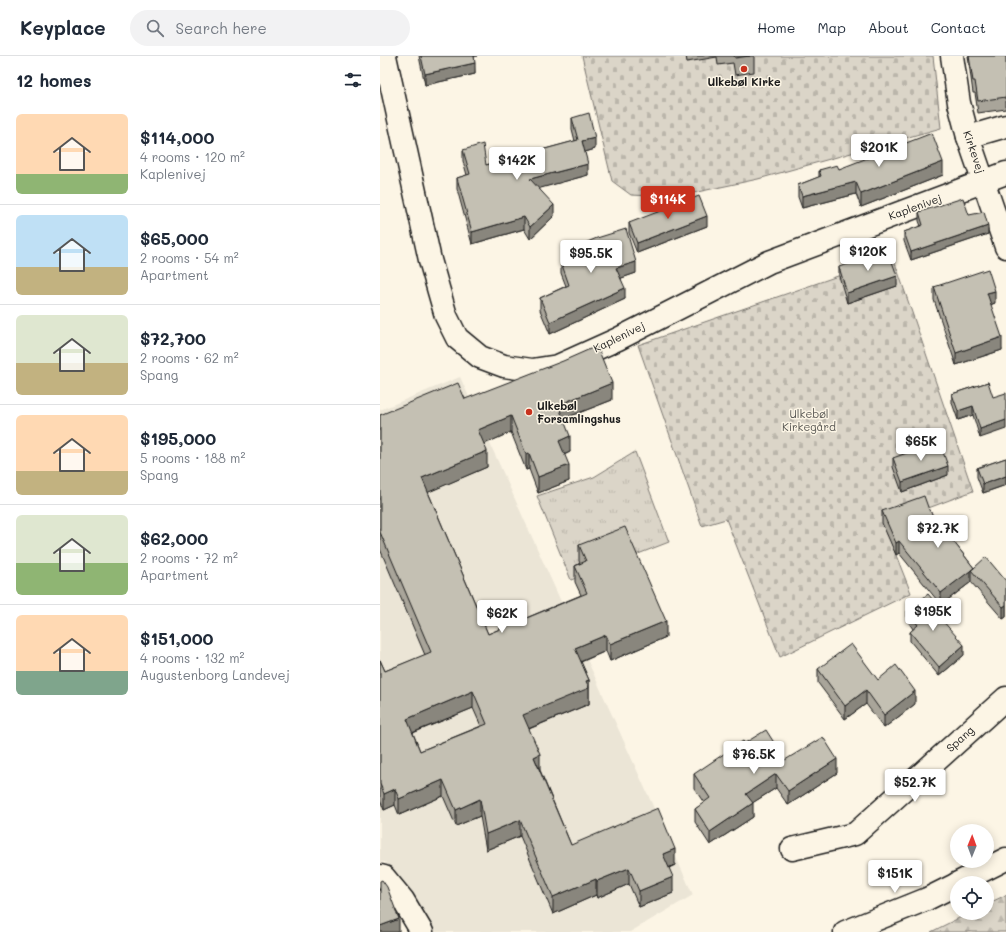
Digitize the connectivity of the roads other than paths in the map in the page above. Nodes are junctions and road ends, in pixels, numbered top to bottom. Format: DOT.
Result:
graph roads {
  1 [pos="385,56"];
  2 [pos="952,56"];
  3 [pos="1006,126"];
  4 [pos="968,137"];
  5 [pos="1006,174"];
  6 [pos="984,181"];
  7 [pos="1006,247"];
  8 [pos="1006,698"];
  9 [pos="792,849"];
  10 [pos="1006,859"];
  11 [pos="380,876"];
  12 [pos="972,876"];
  13 [pos="950,887"];
  14 [pos="420,932"];
  15 [pos="845,932"];
  1 -- 6 [label="street, Kaplenivej"];
  2 -- 4 [label="street, Kirkevej"];
  3 -- 4 [label="street"];
  4 -- 6 [label="street, Kirkevej"];
  5 -- 6 [label="street, Kaplenivej"];
  6 -- 7 [label="street, Kirkevej"];
  8 -- 9 [label="street, Spang"];
  10 -- 12 [label="street"];
  11 -- 14 [label="street"];
  13 -- 15 [label="street"];
}
